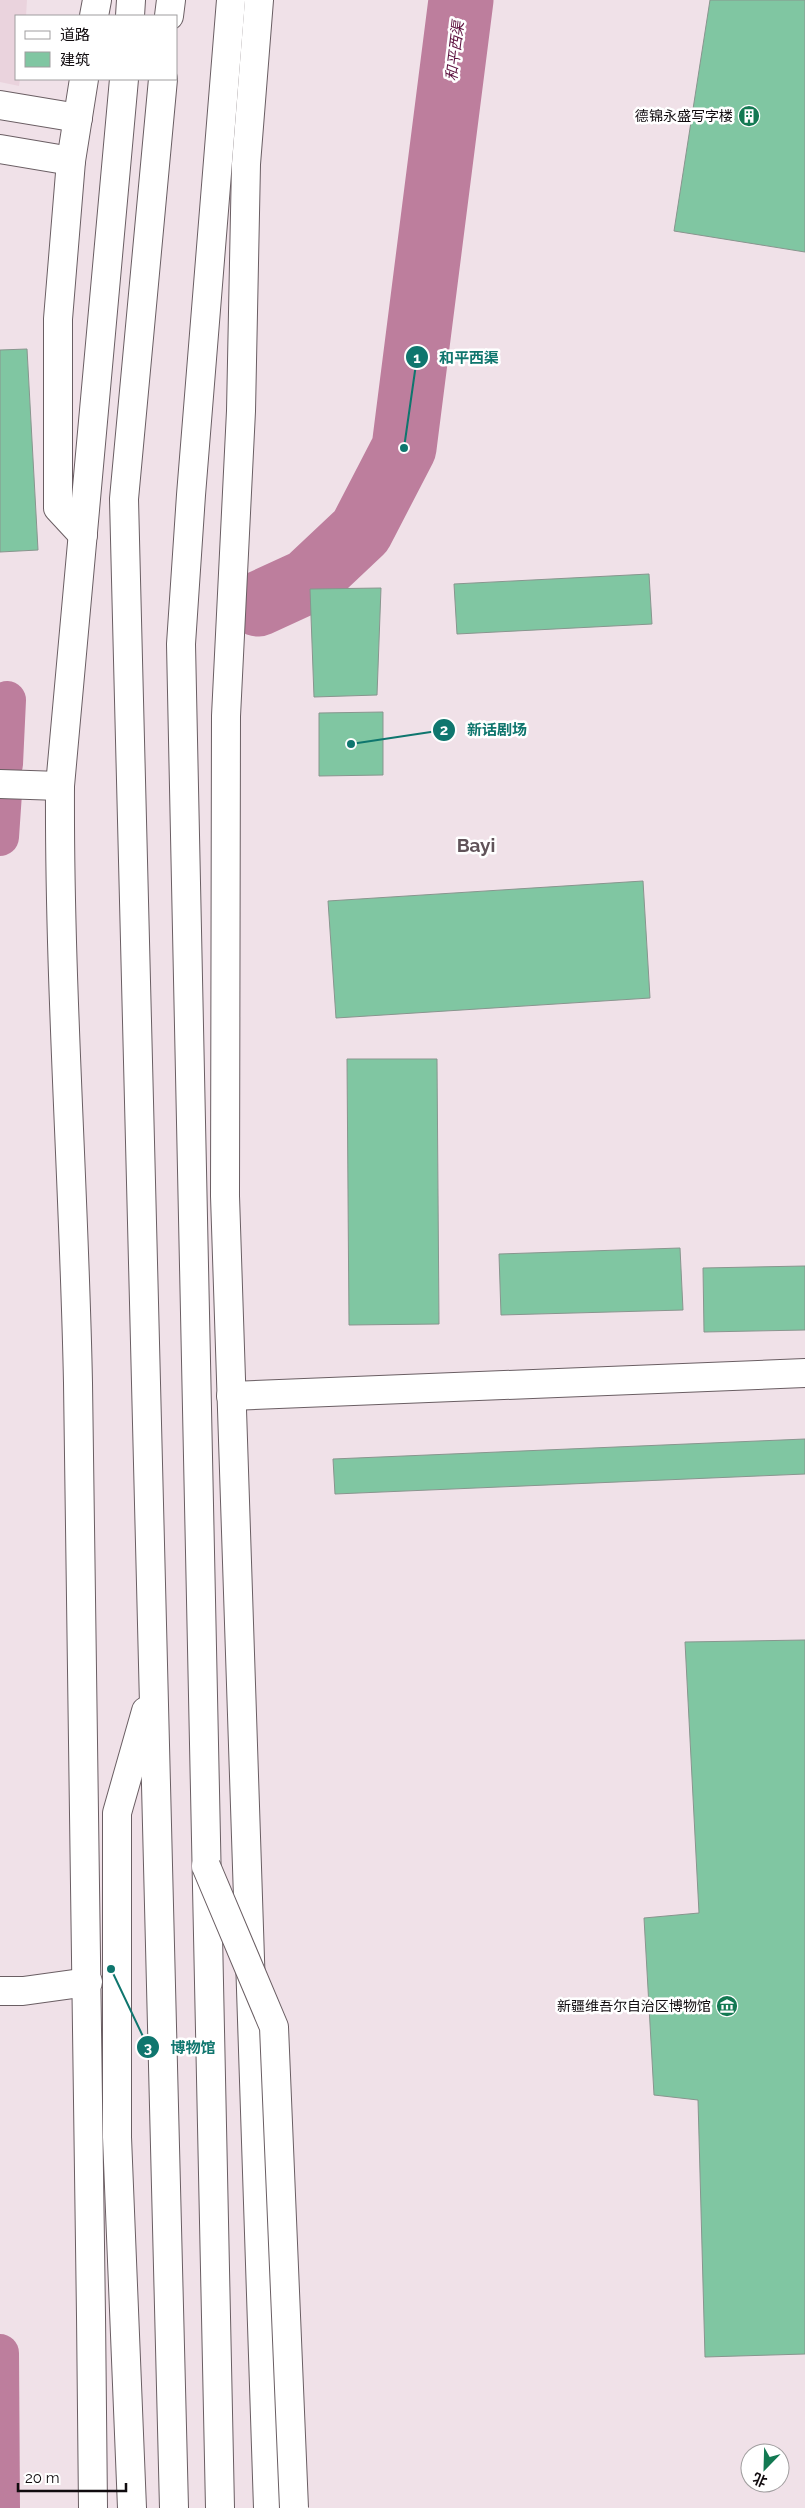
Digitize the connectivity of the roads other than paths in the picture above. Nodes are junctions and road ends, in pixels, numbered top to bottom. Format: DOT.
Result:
graph roads {
  1 [pos="96,0"];
  2 [pos="131,0"];
  3 [pos="171,0"];
  4 [pos="231,0"];
  5 [pos="259,0"];
  6 [pos="94,15"];
  7 [pos="130,15"];
  8 [pos="169,15"];
  9 [pos="84,80"];
  10 [pos="124,80"];
  11 [pos="164,80"];
  12 [pos="0,104"];
  13 [pos="78,118"];
  14 [pos="0,149"];
  15 [pos="71,161"];
  16 [pos="83,535"];
  17 [pos="0,784"];
  18 [pos="60,786"];
  19 [pos="805,1373"];
  20 [pos="231,1396"];
  21 [pos="154,1683"];
  22 [pos="206,1866"];
  23 [pos="88,1982"];
  24 [pos="12,1991"];
  25 [pos="93,2508"];
  26 [pos="132,2508"];
  27 [pos="174,2508"];
  28 [pos="220,2508"];
  29 [pos="268,2508"];
  30 [pos="294,2508"];
  1 -- 6 [label="main road"];
  2 -- 7 [label="main road"];
  3 -- 8 [label="main road"];
  4 -- 22 [label="main road"];
  5 -- 20 [label="main road"];
  9 -- 13 [label="main road"];
  10 -- 16 [label="main road"];
  11 -- 21 [label="main road"];
  12 -- 13 [label="main road"];
  13 -- 15 [label="main road"];
  14 -- 15 [label="main road"];
  15 -- 16 [label="main road"];
  16 -- 18 [label="main road"];
  17 -- 18 [label="main road"];
  18 -- 23 [label="main road"];
  19 -- 20 [label="main road"];
  20 -- 29 [label="main road"];
  21 -- 26 [label="main road"];
  21 -- 27 [label="main road"];
  22 -- 28 [label="main road"];
  22 -- 30 [label="main road, bridge"];
  23 -- 24 [label="main road"];
  23 -- 25 [label="main road"];
}
